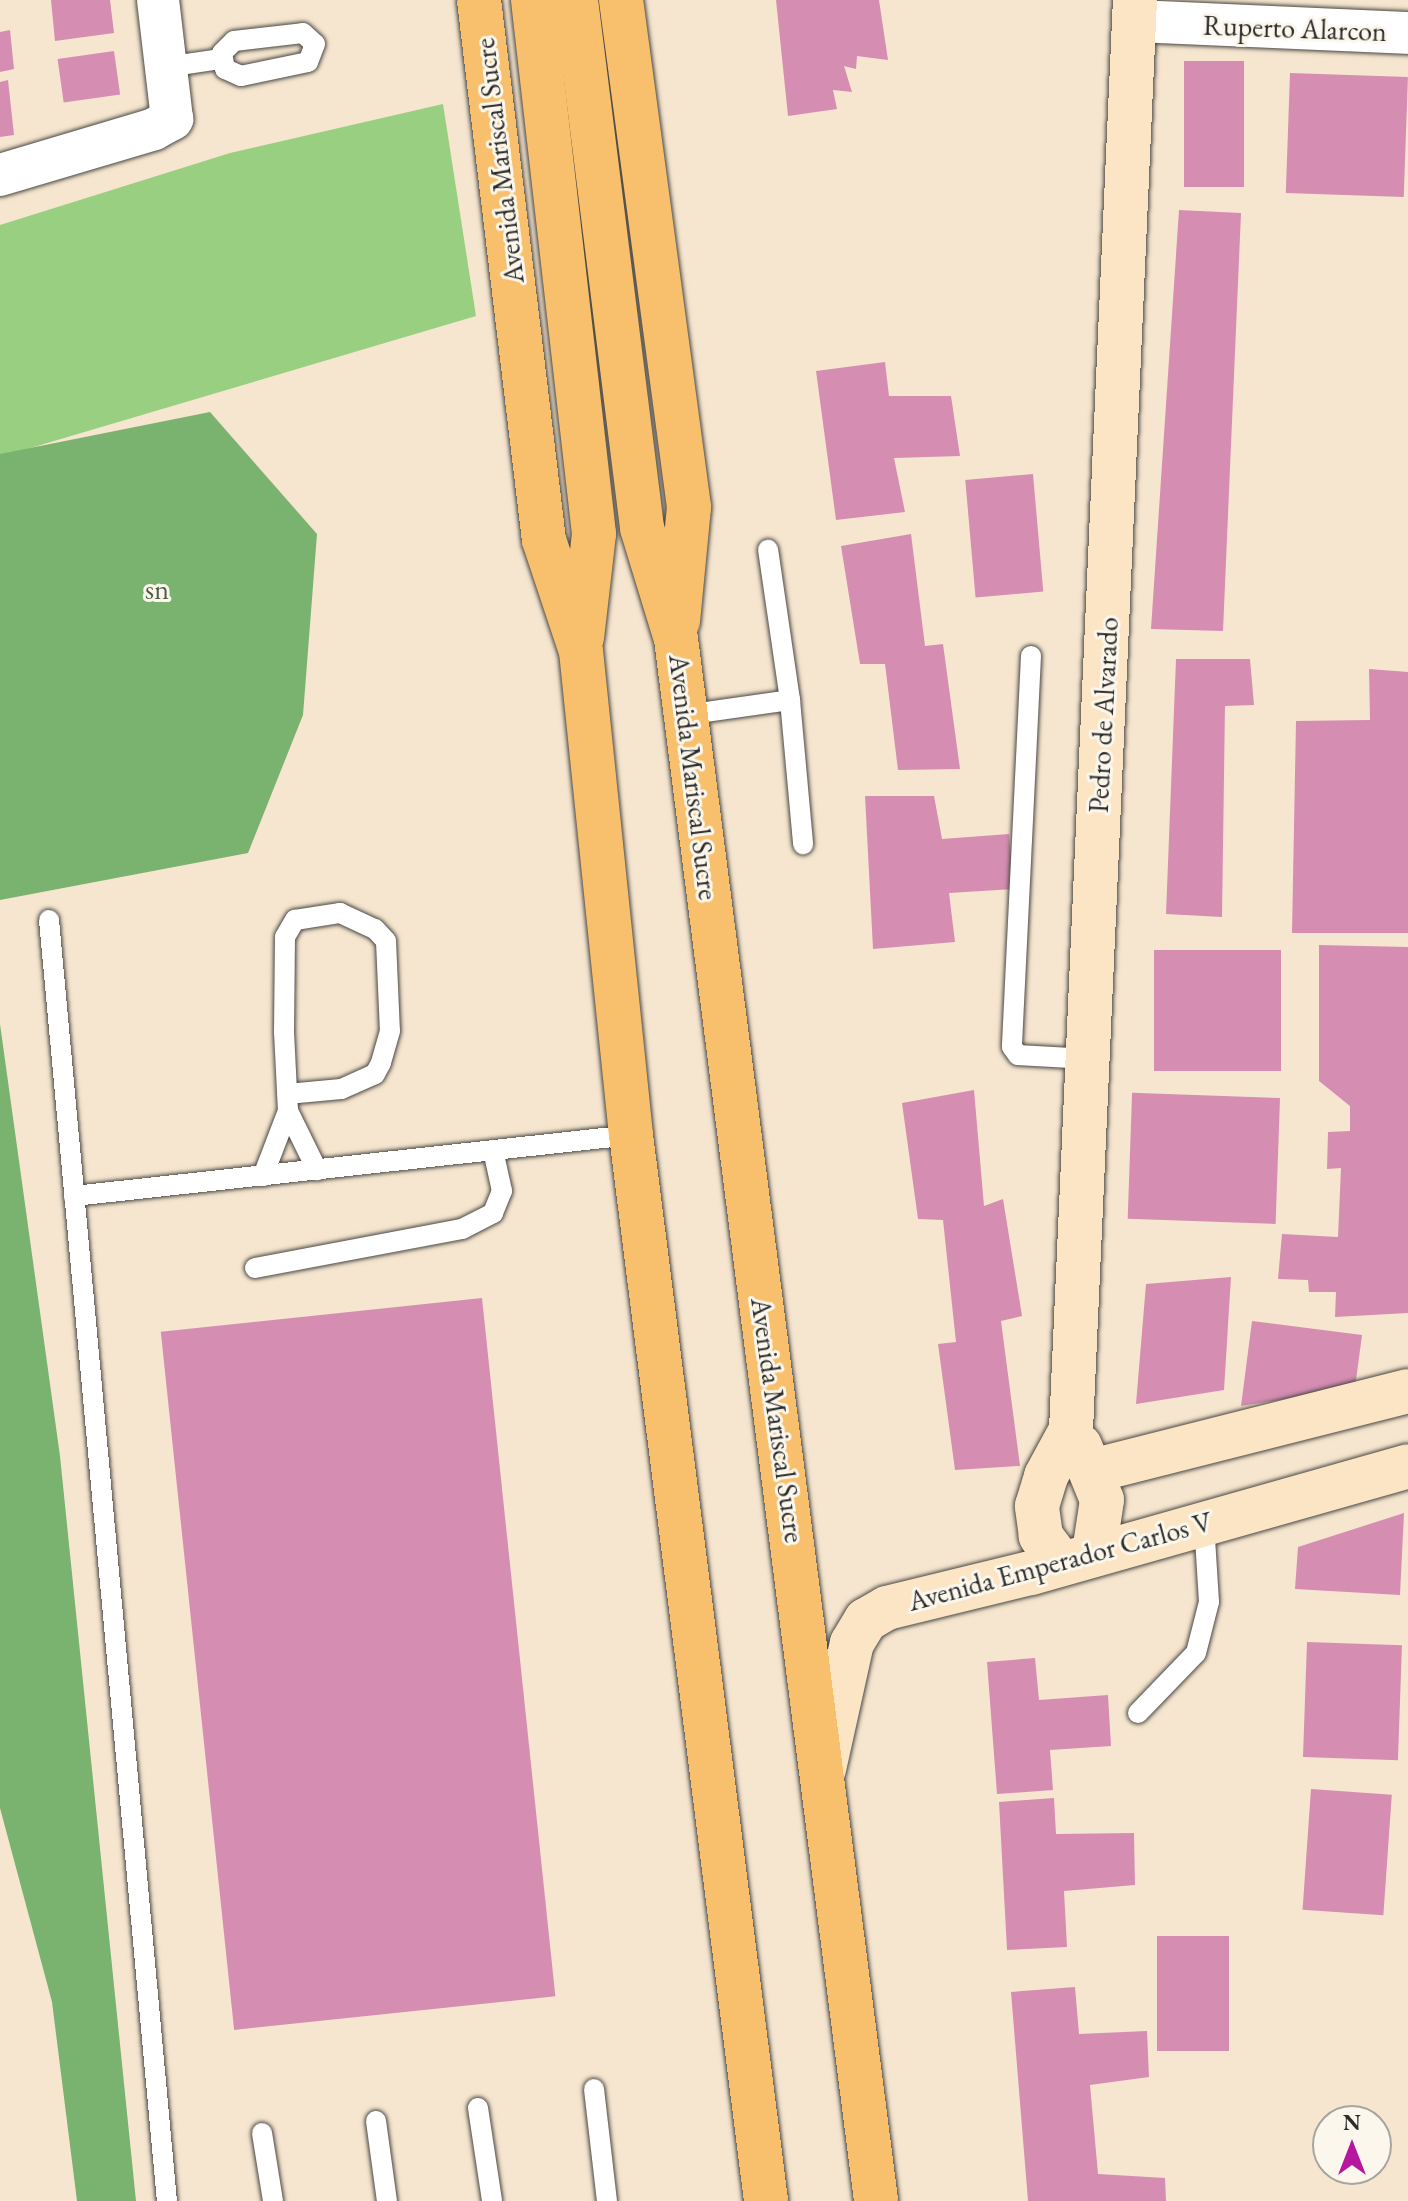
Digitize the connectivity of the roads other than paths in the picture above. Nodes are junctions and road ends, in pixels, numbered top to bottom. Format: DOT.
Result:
graph roads {
  1 [pos="158,0"];
  2 [pos="479,0"];
  3 [pos="533,0"];
  4 [pos="576,0"];
  5 [pos="621,0"];
  6 [pos="1135,10"];
  7 [pos="1408,33"];
  8 [pos="221,59"];
  9 [pos="166,67"];
  10 [pos="0,175"];
  11 [pos="768,550"];
  12 [pos="676,639"];
  13 [pos="581,651"];
  14 [pos="1031,656"];
  15 [pos="790,700"];
  16 [pos="685,715"];
  17 [pos="803,844"];
  18 [pos="49,920"];
  19 [pos="1088,1059"];
  20 [pos="288,1103"];
  21 [pos="631,1135"];
  22 [pos="493,1150"];
  23 [pos="317,1170"];
  24 [pos="263,1176"];
  25 [pos="74,1196"];
  26 [pos="255,1268"];
  27 [pos="1408,1391"];
  28 [pos="1071,1430"];
  29 [pos="1408,1466"];
  30 [pos="1092,1471"];
  31 [pos="1204,1522"];
  32 [pos="1078,1558"];
  33 [pos="1138,1713"];
  34 [pos="824,1769"];
  35 [pos="594,2089"];
  36 [pos="478,2108"];
  37 [pos="376,2121"];
  38 [pos="262,2133"];
  39 [pos="167,2201"];
  40 [pos="273,2201"];
  41 [pos="387,2201"];
  42 [pos="492,2201"];
  43 [pos="607,2201"];
  44 [pos="766,2201"];
  45 [pos="876,2201"];
  1 -- 9 [label="street"];
  2 -- 13 [label="main road, Avenida Mariscal Sucre"];
  3 -- 13 [label="main road, Avenida Mariscal Sucre"];
  4 -- 12 [label="main road, Avenida Mariscal Sucre"];
  5 -- 12 [label="main road, Avenida Mariscal Sucre"];
  6 -- 7 [label="street, Ruperto Alarcon"];
  6 -- 19 [label="main road, Pedro de Alvarado"];
  8 -- 9 [label="lane"];
  9 -- 10 [label="street"];
  11 -- 15 [label="lane"];
  12 -- 16 [label="main road, Avenida Mariscal Sucre"];
  13 -- 21 [label="main road, Avenida Mariscal Sucre"];
  14 -- 19 [label="lane"];
  15 -- 16 [label="lane"];
  15 -- 17 [label="lane"];
  16 -- 34 [label="main road, Avenida Mariscal Sucre"];
  18 -- 25 [label="lane"];
  19 -- 28 [label="main road, Pedro de Alvarado"];
  20 -- 20 [label="lane"];
  20 -- 23 [label="lane"];
  20 -- 24 [label="lane"];
  21 -- 22 [label="lane"];
  21 -- 44 [label="main road, Avenida Mariscal Sucre"];
  22 -- 23 [label="lane"];
  22 -- 26 [label="lane"];
  23 -- 24 [label="lane"];
  24 -- 25 [label="lane"];
  25 -- 39 [label="lane"];
  27 -- 30 [label="main road"];
  28 -- 30 [label="main road, Pedro de Alvarado"];
  28 -- 32 [label="main road, Pedro de Alvarado"];
  29 -- 31 [label="main road, Avenida Emperador Carlos V"];
  30 -- 32 [label="main road, Pedro de Alvarado"];
  31 -- 32 [label="main road, Avenida Emperador Carlos V"];
  31 -- 33 [label="lane"];
  32 -- 34 [label="main road, Avenida Emperador Carlos V"];
  34 -- 45 [label="main road, Avenida Mariscal Sucre"];
  35 -- 43 [label="lane"];
  36 -- 42 [label="lane"];
  37 -- 41 [label="lane"];
  38 -- 40 [label="lane"];
}
